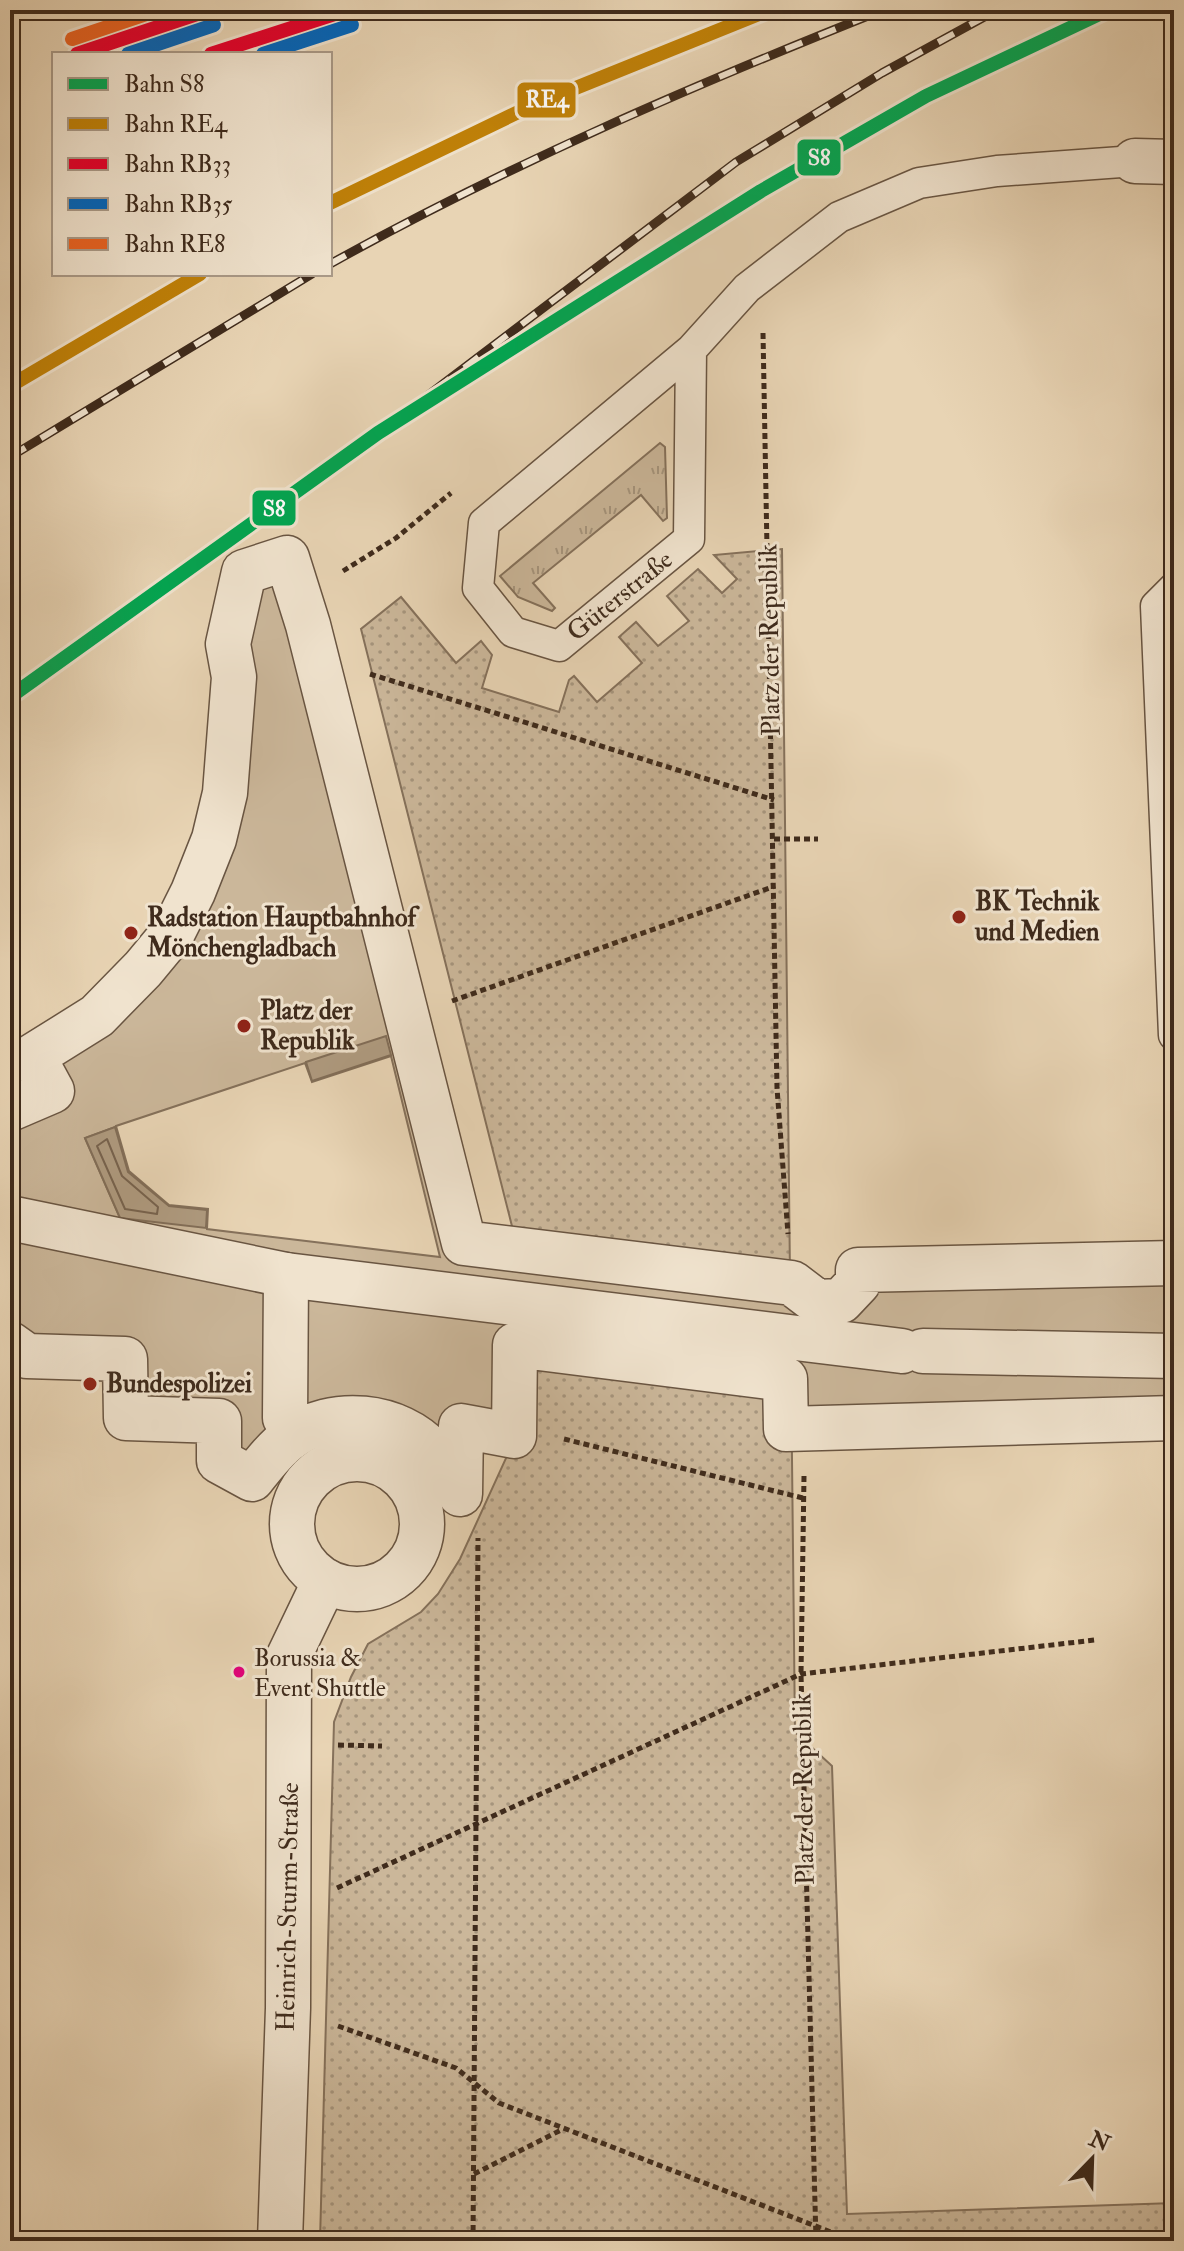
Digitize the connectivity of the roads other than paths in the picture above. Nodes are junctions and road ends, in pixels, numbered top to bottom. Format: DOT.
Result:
graph roads {
  1 [pos="1155,162"];
  2 [pos="691,350"];
  3 [pos="1174,588"];
  4 [pos="1174,1035"];
  5 [pos="10,1109"];
  6 [pos="10,1218"];
  7 [pos="1174,1263"];
  8 [pos="286,1275"];
  9 [pos="796,1337"];
  10 [pos="10,1344"];
  11 [pos="1174,1356"];
  12 [pos="285,1418"];
  13 [pos="1174,1418"];
  14 [pos="804,1427"];
  15 [pos="325,1581"];
  16 [pos="280,2241"];
  1 -- 2 [label="lane, Güterstraße"];
  2 -- 2 [label="lane, Güterstraße"];
  3 -- 4 [label="lane"];
  5 -- 7 [label="street"];
  6 -- 8 [label="street"];
  8 -- 9 [label="street"];
  8 -- 12 [label="street"];
  9 -- 11 [label="street"];
  9 -- 14 [label="street"];
  10 -- 14 [label="street"];
  13 -- 14 [label="street"];
  15 -- 16 [label="street, Heinrich-Sturm-Straße"];
}
